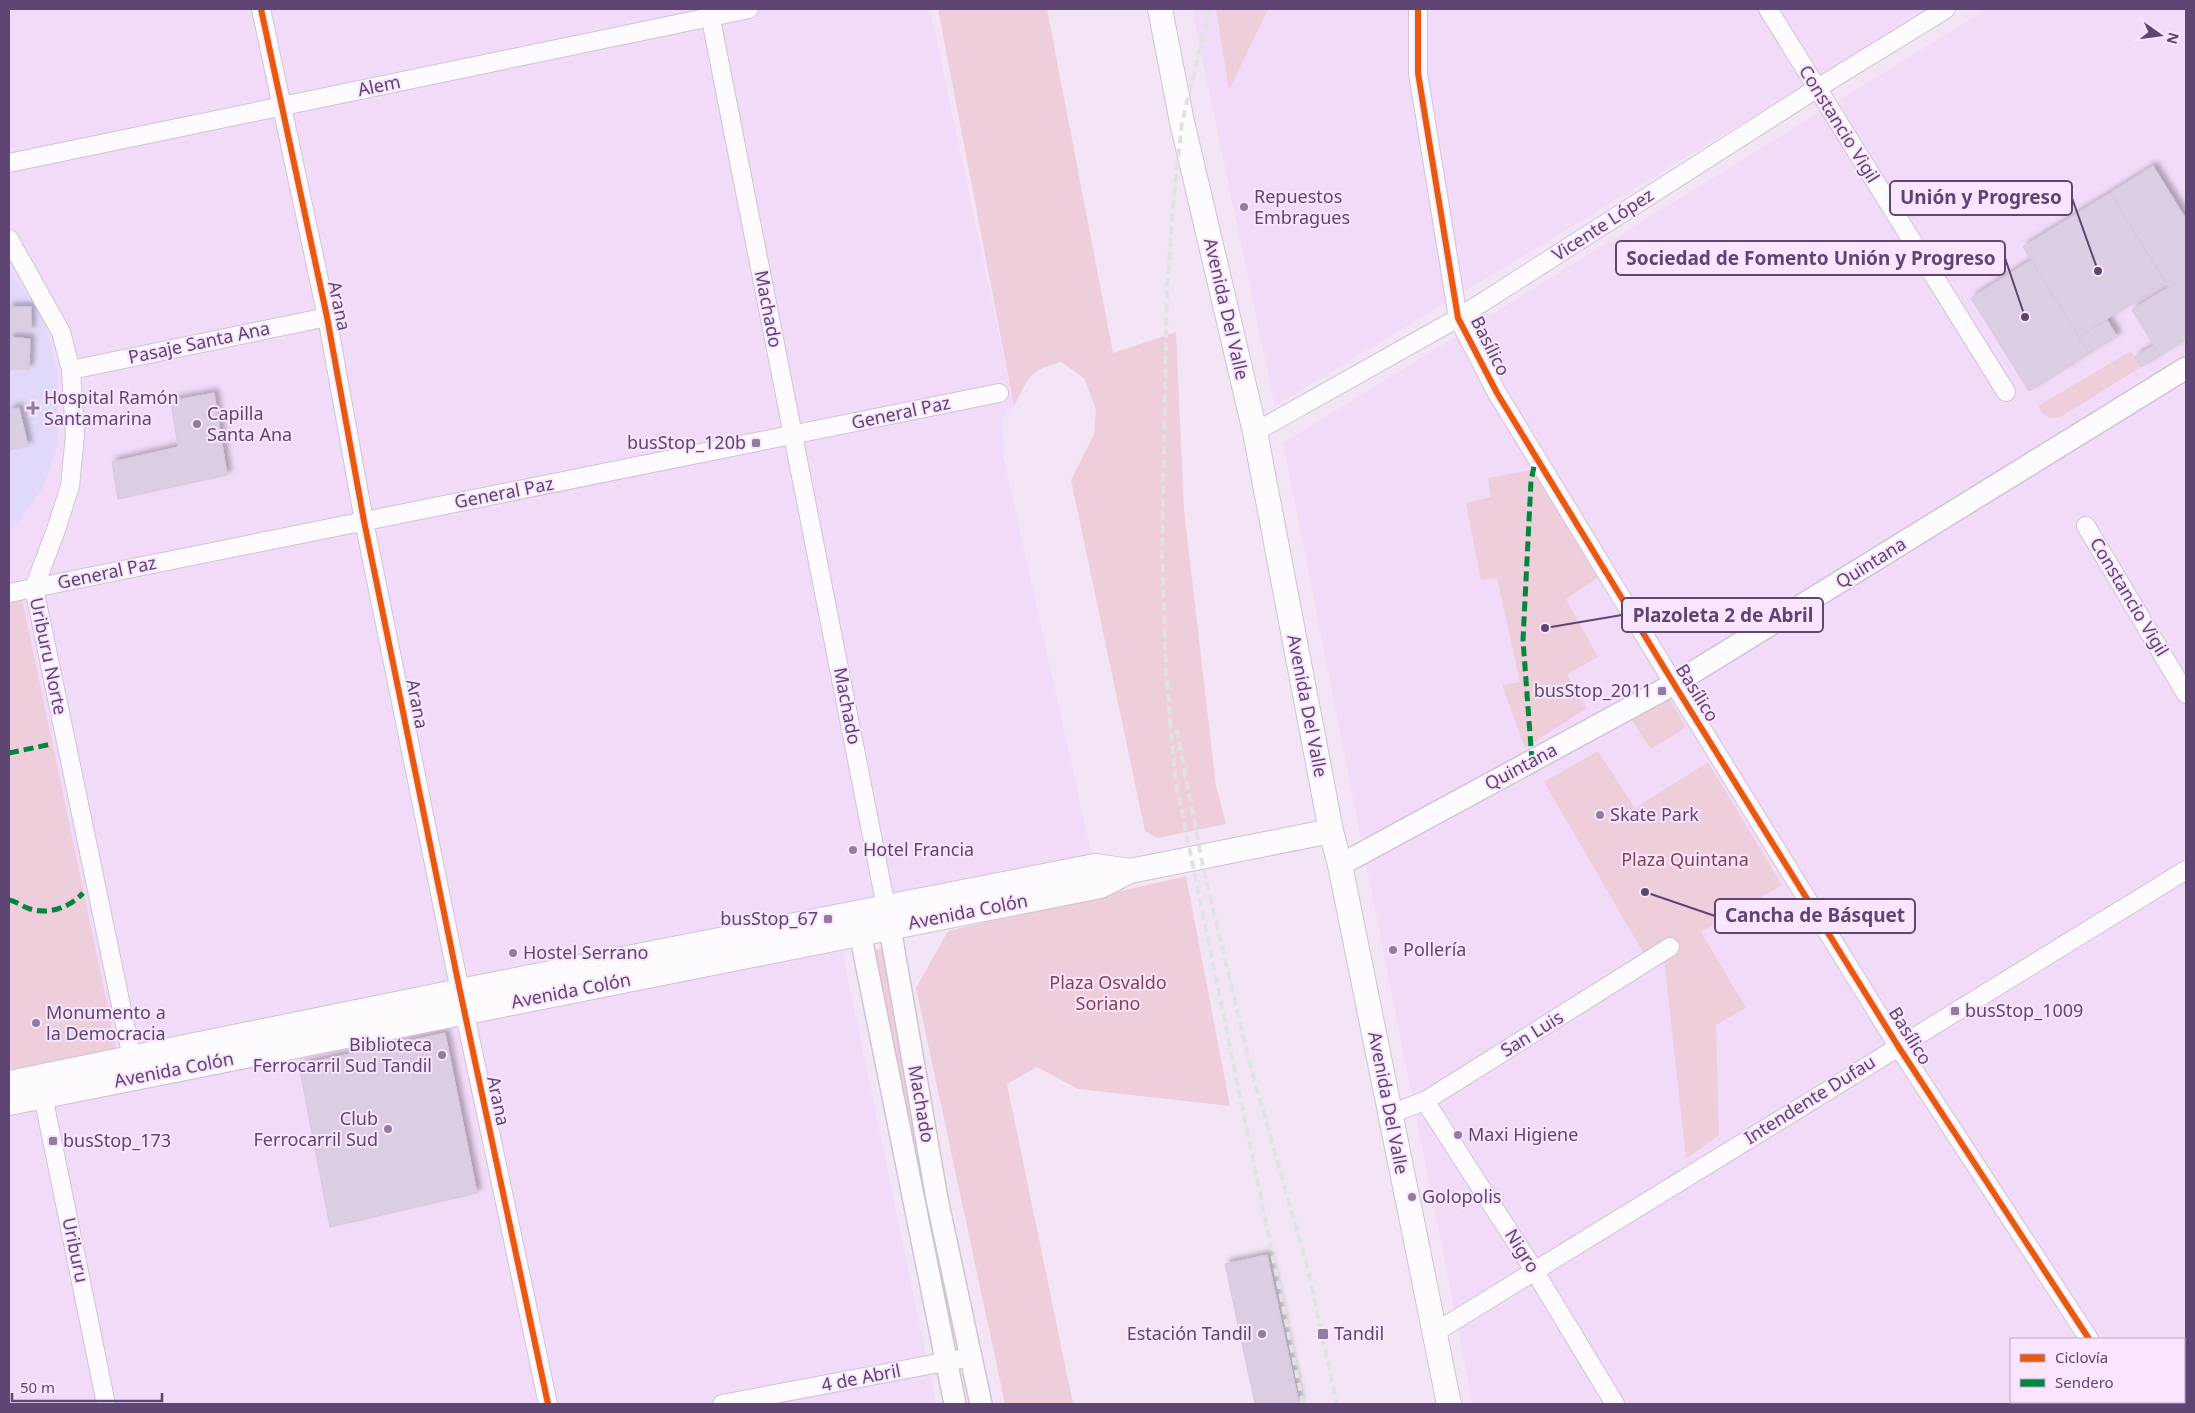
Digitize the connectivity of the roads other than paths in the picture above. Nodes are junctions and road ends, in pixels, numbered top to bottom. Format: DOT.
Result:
graph roads {
  1 [pos="261,9"];
  2 [pos="749,9"];
  3 [pos="1160,9"];
  4 [pos="1418,9"];
  5 [pos="1768,9"];
  6 [pos="1946,9"];
  7 [pos="710,13"];
  8 [pos="1816,89"];
  9 [pos="281,106"];
  10 [pos="9,163"];
  11 [pos="9,239"];
  12 [pos="327,317"];
  13 [pos="1458,318"];
  14 [pos="2186,368"];
  15 [pos="71,370"];
  16 [pos="2006,392"];
  17 [pos="1000,393"];
  18 [pos="1255,432"];
  19 [pos="794,436"];
  20 [pos="364,520"];
  21 [pos="2086,526"];
  22 [pos="34,588"];
  23 [pos="9,593"];
  24 [pos="1674,684"];
  25 [pos="2186,694"];
  26 [pos="1331,831"];
  27 [pos="1340,865"];
  28 [pos="2186,870"];
  29 [pos="888,918"];
  30 [pos="858,924"];
  31 [pos="1670,947"];
  32 [pos="462,1001"];
  33 [pos="1898,1046"];
  34 [pos="132,1058"];
  35 [pos="9,1083"];
  36 [pos="43,1096"];
  37 [pos="1426,1101"];
  38 [pos="9,1103"];
  39 [pos="1390,1114"];
  40 [pos="1534,1270"];
  41 [pos="1434,1333"];
  42 [pos="2088,1338"];
  43 [pos="971,1357"];
  44 [pos="946,1362"];
  45 [pos="106,1404"];
  46 [pos="548,1404"];
  47 [pos="722,1404"];
  48 [pos="955,1404"];
  49 [pos="981,1404"];
  50 [pos="1449,1404"];
  51 [pos="1615,1404"];
  1 -- 9 [label="street, Arana"];
  2 -- 7 [label="street, Alem"];
  3 -- 18 [label="main road, Avenida Del Valle"];
  4 -- 13 [label="street, Basílico"];
  5 -- 8 [label="street, Constancio Vigil"];
  6 -- 8 [label="street, Vicente López"];
  7 -- 9 [label="street, Alem"];
  7 -- 19 [label="street, Machado"];
  8 -- 13 [label="street, Vicente López"];
  8 -- 16 [label="street, Constancio Vigil"];
  9 -- 10 [label="street, Alem"];
  9 -- 12 [label="street, Arana"];
  11 -- 15 [label="street, Uriburu Norte"];
  12 -- 15 [label="street, Pasaje Santa Ana"];
  12 -- 20 [label="street, Arana"];
  13 -- 18 [label="street, Vicente López"];
  13 -- 24 [label="street, Basílico"];
  14 -- 24 [label="street, Quintana"];
  15 -- 22 [label="street, Uriburu Norte"];
  17 -- 19 [label="street, General Paz"];
  18 -- 26 [label="main road, Avenida Del Valle"];
  19 -- 20 [label="street, General Paz"];
  19 -- 29 [label="street, Machado"];
  20 -- 22 [label="street, General Paz"];
  20 -- 32 [label="street, Arana"];
  21 -- 25 [label="street, Constancio Vigil"];
  22 -- 23 [label="street, General Paz"];
  22 -- 34 [label="street, Uriburu Norte"];
  24 -- 27 [label="street, Quintana"];
  24 -- 33 [label="street, Basílico"];
  26 -- 27 [label="main road, Avenida Del Valle"];
  26 -- 29 [label="main road, Avenida Colón"];
  27 -- 39 [label="main road, Avenida Del Valle"];
  28 -- 33 [label="street, Intendente Dufau"];
  29 -- 30 [label="main road, Avenida Colón"];
  29 -- 43 [label="street, Machado"];
  30 -- 32 [label="main road, Avenida Colón"];
  30 -- 44 [label="street, Machado"];
  31 -- 37 [label="street, San Luis"];
  32 -- 34 [label="main road, Avenida Colón"];
  32 -- 36 [label="main road, Avenida Colón"];
  32 -- 46 [label="street, Arana"];
  33 -- 40 [label="street, Intendente Dufau"];
  33 -- 42 [label="street, Basílico"];
  34 -- 35 [label="main road, Avenida Colón"];
  36 -- 38 [label="main road, Avenida Colón"];
  36 -- 45 [label="street, Uriburu"];
  37 -- 39 [label="street, San Luis"];
  37 -- 40 [label="street, Nigro"];
  39 -- 41 [label="main road, Avenida Del Valle"];
  40 -- 41 [label="street, Intendente Dufau"];
  40 -- 51 [label="street, Nigro"];
  41 -- 50 [label="main road, Avenida Del Valle"];
  43 -- 44 [label="street, 4 de Abril"];
  43 -- 49 [label="street, Machado"];
  44 -- 47 [label="street, 4 de Abril"];
  44 -- 48 [label="street, Machado"];
}
